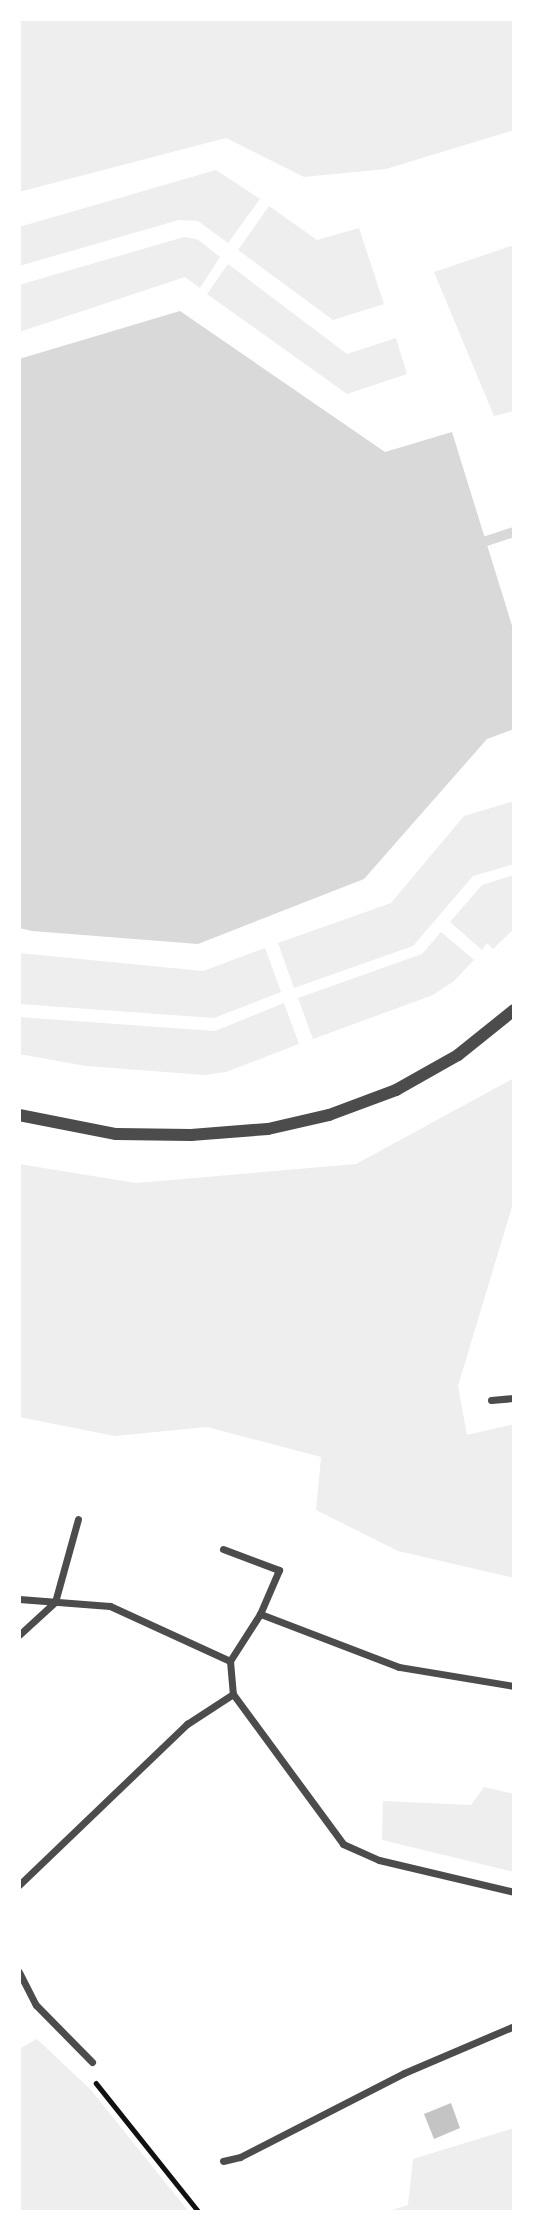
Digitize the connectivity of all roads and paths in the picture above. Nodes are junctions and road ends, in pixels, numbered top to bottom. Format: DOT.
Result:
graph roads {
  1 [pos="514,1010"];
  2 [pos="19,1115"];
  3 [pos="514,1398"];
  4 [pos="491,1400"];
  5 [pos="78,1519"];
  6 [pos="223,1549"];
  7 [pos="19,1600"];
  8 [pos="55,1602"];
  9 [pos="260,1614"];
  10 [pos="19,1635"];
  11 [pos="230,1661"];
  12 [pos="514,1686"];
  13 [pos="233,1694"];
  14 [pos="19,1885"];
  15 [pos="514,1892"];
  16 [pos="19,1972"];
  17 [pos="514,2026"];
  18 [pos="92,2062"];
  19 [pos="95,2081"];
  20 [pos="223,2161"];
  21 [pos="199,2212"];
  1 -- 2 [label="street"];
  3 -- 4 [label="street"];
  5 -- 8 [label="street"];
  6 -- 9 [label="street"];
  7 -- 8 [label="street"];
  8 -- 10 [label="street"];
  8 -- 11 [label="street"];
  9 -- 11 [label="street"];
  9 -- 12 [label="street"];
  11 -- 13 [label="street"];
  13 -- 14 [label="street"];
  13 -- 15 [label="street"];
  16 -- 18 [label="street"];
  17 -- 20 [label="street"];
  19 -- 21 [label="path"];
}
